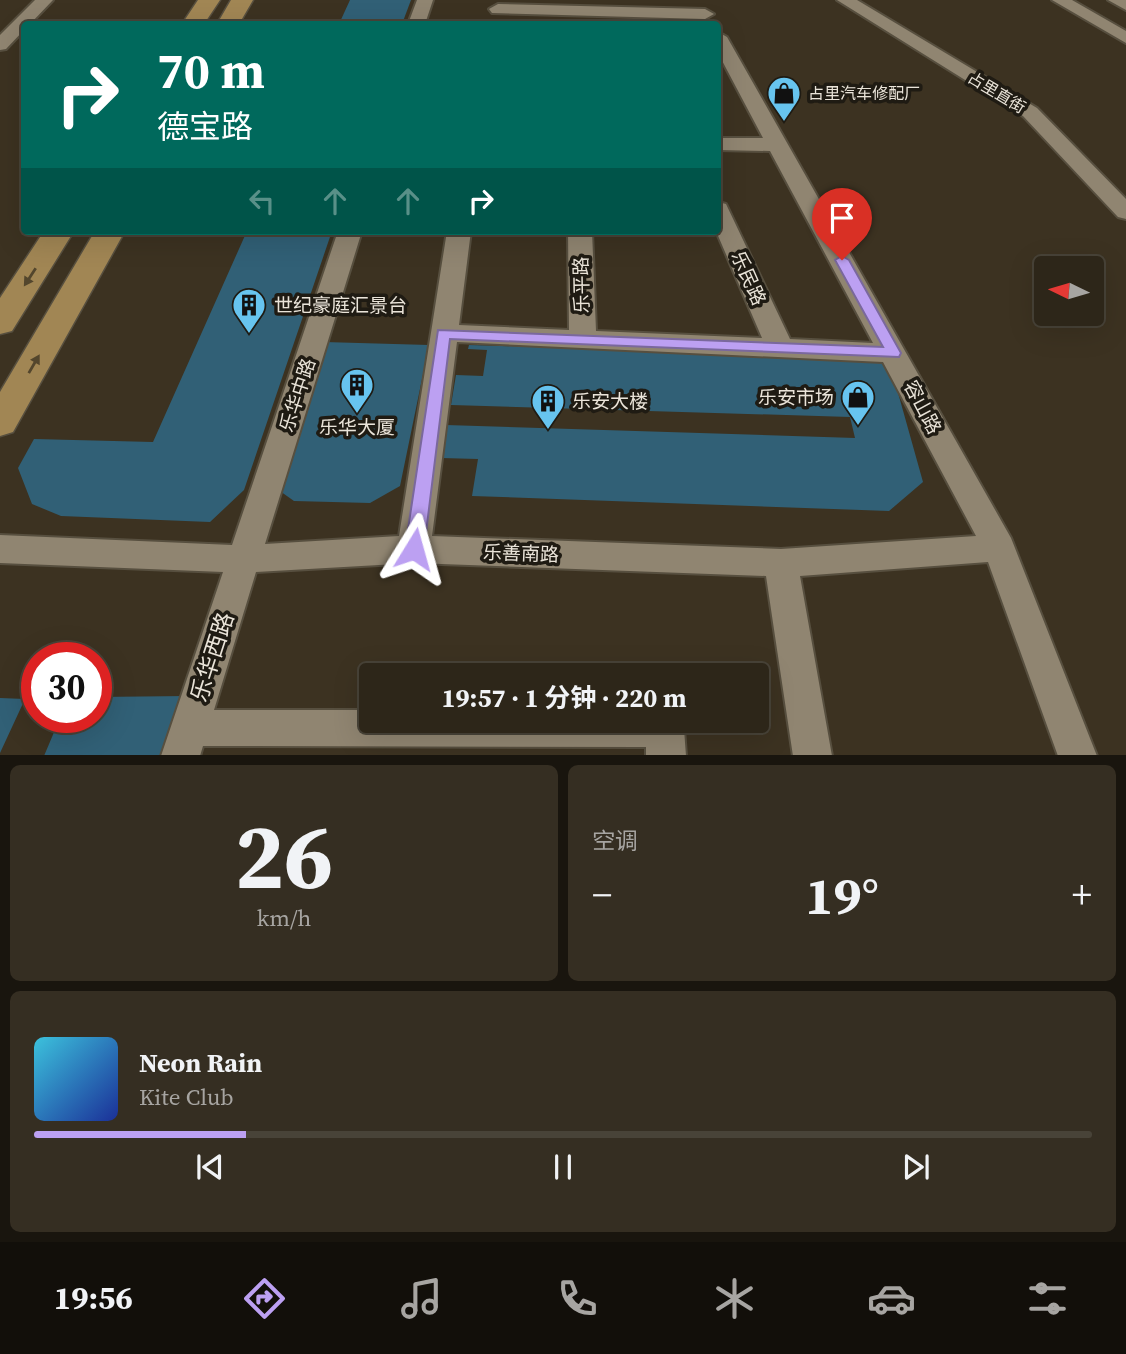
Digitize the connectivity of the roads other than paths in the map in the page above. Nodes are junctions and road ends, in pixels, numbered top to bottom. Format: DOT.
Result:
graph roads {
  1 [pos="45,0"];
  2 [pos="209,0"];
  3 [pos="242,0"];
  4 [pos="425,0"];
  5 [pos="845,0"];
  6 [pos="1060,0"];
  7 [pos="1116,0"];
  8 [pos="1126,5"];
  9 [pos="497,11"];
  10 [pos="600,18"];
  11 [pos="631,19"];
  12 [pos="708,19"];
  13 [pos="24,21"];
  14 [pos="195,21"];
  15 [pos="230,21"];
  16 [pos="418,21"];
  17 [pos="21,25"];
  18 [pos="1126,38"];
  19 [pos="721,42"];
  20 [pos="0,46"];
  21 [pos="721,144"];
  22 [pos="778,145"];
  23 [pos="1126,212"];
  24 [pos="721,216"];
  25 [pos="57,235"];
  26 [pos="108,235"];
  27 [pos="349,235"];
  28 [pos="458,235"];
  29 [pos="580,235"];
  30 [pos="0,323"];
  31 [pos="443,333"];
  32 [pos="583,340"];
  33 [pos="780,348"];
  34 [pos="894,353"];
  35 [pos="0,423"];
  36 [pos="999,548"];
  37 [pos="0,549"];
  38 [pos="414,549"];
  39 [pos="243,559"];
  40 [pos="781,563"];
  41 [pos="184,742"];
  42 [pos="666,755"];
  43 [pos="813,755"];
  44 [pos="1077,755"];
  1 -- 13 [label="street"];
  2 -- 14 [label="main road"];
  3 -- 15 [label="main road"];
  4 -- 16 [label="street"];
  5 -- 23 [label="street, 占里直街"];
  6 -- 18 [label="street"];
  7 -- 8 [label="street"];
  9 -- 10 [label="street"];
  10 -- 11 [label="street"];
  11 -- 12 [label="street"];
  17 -- 20 [label="street"];
  19 -- 22 [label="street, 容山路"];
  21 -- 22 [label="street"];
  22 -- 34 [label="street, 容山路"];
  24 -- 33 [label="street, 乐民路"];
  25 -- 30 [label="main road, one-way"];
  35 -- 26 [label="main road, one-way"];
  27 -- 39 [label="street, 乐华中路"];
  28 -- 31 [label="street"];
  29 -- 32 [label="street, 乐平路"];
  31 -- 32 [label="street"];
  31 -- 38 [label="street"];
  32 -- 33 [label="street"];
  33 -- 34 [label="street"];
  34 -- 36 [label="street, 容山路"];
  36 -- 40 [label="street, 乐善南路"];
  36 -- 44 [label="street, 容山路"];
  37 -- 39 [label="street, 乐善南路"];
  38 -- 39 [label="street, 乐善南路"];
  38 -- 40 [label="street, 乐善南路"];
  39 -- 41 [label="street, 乐华西路"];
  40 -- 43 [label="street"];
  41 -- 42 [label="street"];
}
